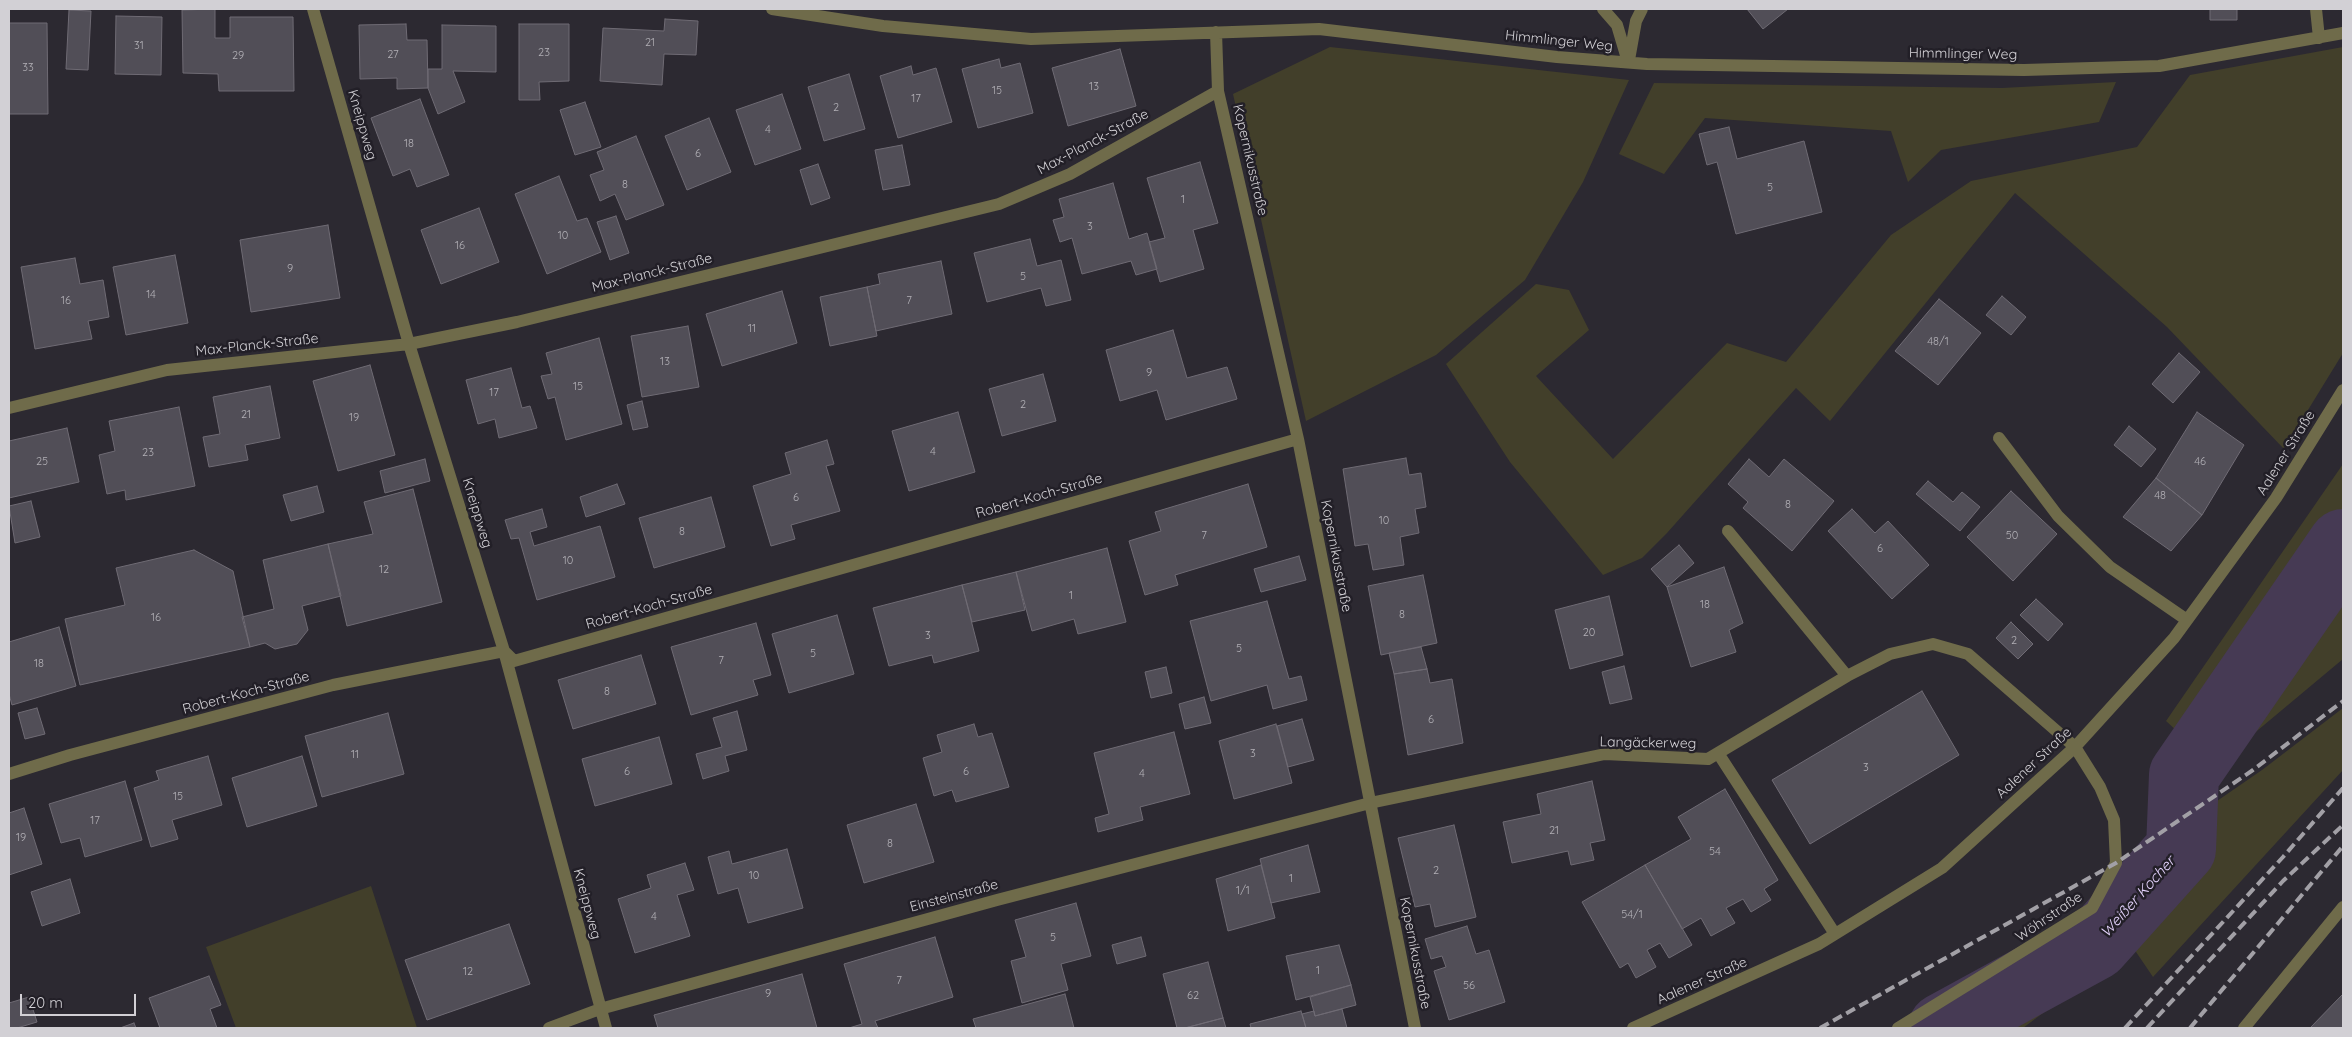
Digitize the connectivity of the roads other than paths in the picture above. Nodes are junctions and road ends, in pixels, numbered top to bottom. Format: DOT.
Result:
graph roads {
  1 [pos="314,9"];
  2 [pos="772,9"];
  3 [pos="1603,9"];
  4 [pos="1642,9"];
  5 [pos="2316,9"];
  6 [pos="788,10"];
  7 [pos="1216,32"];
  8 [pos="2343,33"];
  9 [pos="2319,38"];
  10 [pos="1628,62"];
  11 [pos="1218,91"];
  12 [pos="409,344"];
  13 [pos="2343,390"];
  14 [pos="9,408"];
  15 [pos="1999,438"];
  16 [pos="1298,439"];
  17 [pos="1728,531"];
  18 [pos="2187,620"];
  19 [pos="504,650"];
  20 [pos="1847,676"];
  21 [pos="2076,747"];
  22 [pos="1718,753"];
  23 [pos="9,774"];
  24 [pos="1370,803"];
  25 [pos="2343,907"];
  26 [pos="1835,934"];
  27 [pos="600,1009"];
  28 [pos="549,1028"];
  29 [pos="606,1028"];
  30 [pos="1415,1028"];
  31 [pos="1633,1028"];
  32 [pos="1898,1028"];
  33 [pos="2244,1028"];
  1 -- 12 [label="street, Kneippweg"];
  2 -- 6 [label="street, Himmlinger Weg"];
  3 -- 10 [label="street"];
  4 -- 10 [label="street"];
  5 -- 9 [label="street"];
  6 -- 7 [label="street, Himmlinger Weg"];
  7 -- 10 [label="street, Himmlinger Weg"];
  7 -- 11 [label="street"];
  8 -- 9 [label="street, Himmlinger Weg"];
  9 -- 10 [label="street, Himmlinger Weg"];
  11 -- 12 [label="street, Max-Planck-Straße"];
  11 -- 16 [label="street, Kopernikusstraße"];
  12 -- 14 [label="street, Max-Planck-Straße"];
  12 -- 19 [label="street, Kneippweg"];
  13 -- 18 [label="street, Aalener Straße"];
  15 -- 18 [label="street"];
  16 -- 19 [label="street, Robert-Koch-Straße"];
  16 -- 24 [label="street, Kopernikusstraße"];
  17 -- 20 [label="street"];
  18 -- 21 [label="street, Aalener Straße"];
  19 -- 23 [label="street, Robert-Koch-Straße"];
  19 -- 27 [label="street, Kneippweg"];
  20 -- 21 [label="street, Langäckerweg"];
  20 -- 22 [label="street, Langäckerweg"];
  21 -- 26 [label="street, Aalener Straße"];
  21 -- 32 [label="street, Wöhrstraße"];
  22 -- 24 [label="street, Langäckerweg"];
  22 -- 26 [label="street"];
  24 -- 27 [label="street, Einsteinstraße"];
  24 -- 30 [label="street, Kopernikusstraße"];
  25 -- 33 [label="street"];
  26 -- 31 [label="street, Aalener Straße"];
  27 -- 28 [label="street, Einsteinstraße"];
  27 -- 29 [label="street, Kneippweg"];
}
